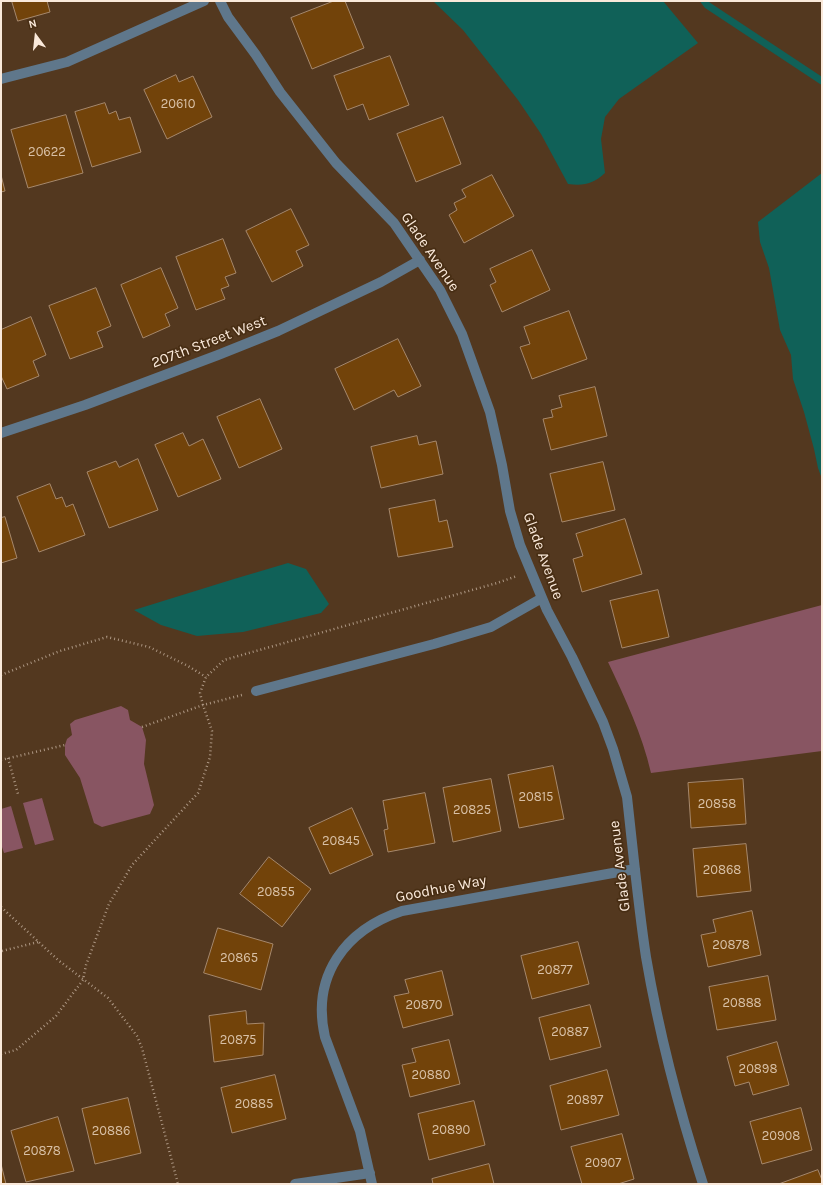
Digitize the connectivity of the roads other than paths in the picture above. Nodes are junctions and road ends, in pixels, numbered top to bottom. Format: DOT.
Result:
graph roads {
  1 [pos="204,1"];
  2 [pos="220,1"];
  3 [pos="1,79"];
  4 [pos="420,260"];
  5 [pos="1,433"];
  6 [pos="542,598"];
  7 [pos="256,691"];
  8 [pos="635,869"];
  9 [pos="370,1173"];
  10 [pos="295,1184"];
  11 [pos="372,1184"];
  12 [pos="703,1184"];
  1 -- 3 [label="street"];
  2 -- 4 [label="street, Glade Avenue"];
  4 -- 5 [label="street, 207th Street West"];
  4 -- 6 [label="street, Glade Avenue"];
  6 -- 7 [label="street"];
  6 -- 8 [label="street, Glade Avenue"];
  8 -- 9 [label="street, Goodhue Way"];
  8 -- 12 [label="street, Glade Avenue"];
  9 -- 10 [label="street"];
  9 -- 11 [label="street, Goodhue Way"];
}
